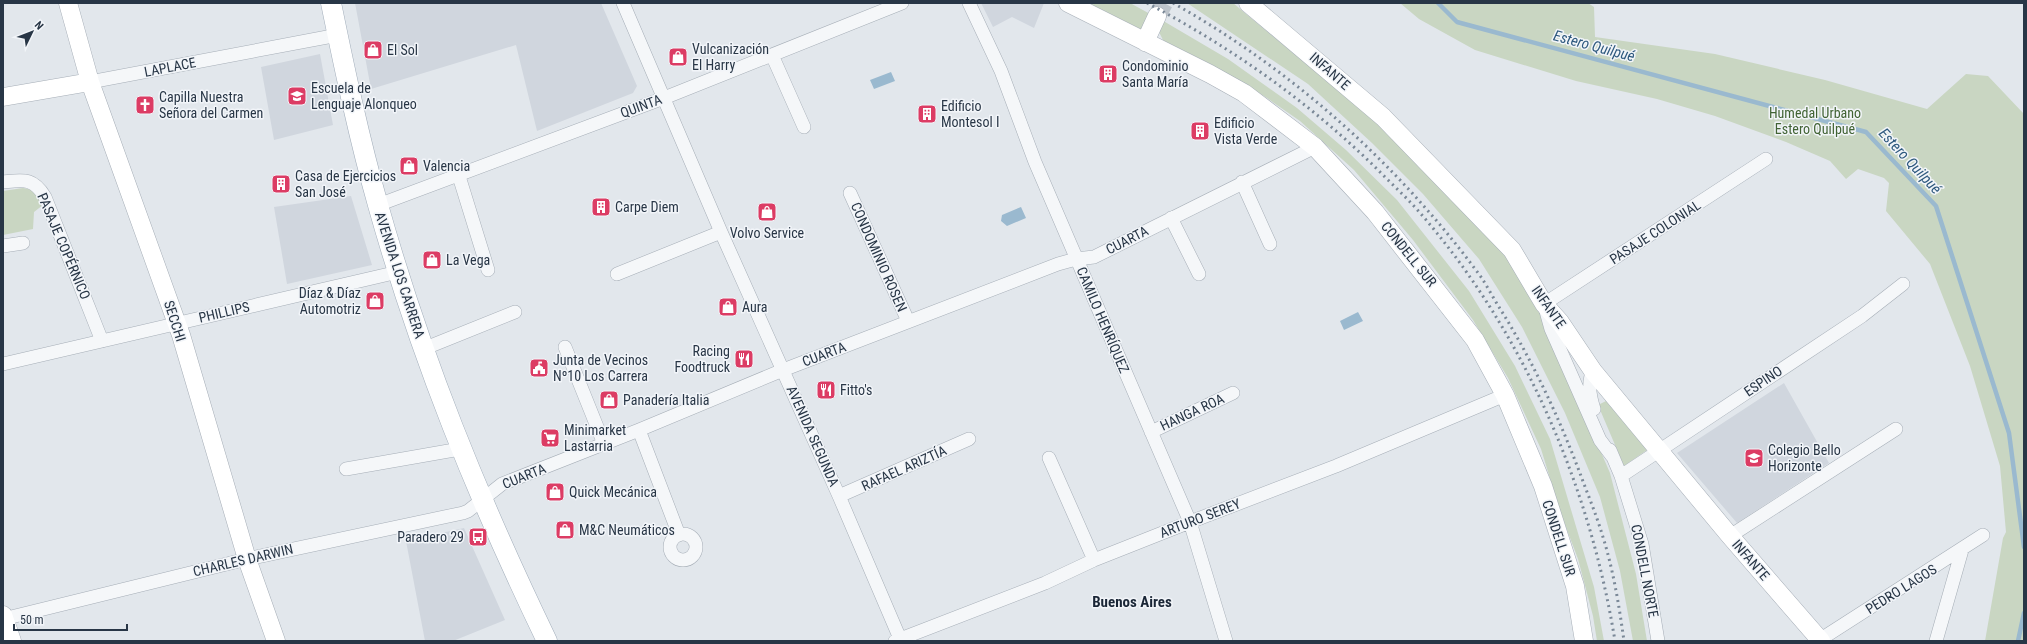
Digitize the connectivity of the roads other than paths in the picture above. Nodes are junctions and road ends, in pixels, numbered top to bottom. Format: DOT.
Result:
graph roads {
  1 [pos="68,3"];
  2 [pos="331,3"];
  3 [pos="623,3"];
  4 [pos="902,3"];
  5 [pos="969,3"];
  6 [pos="1068,3"];
  7 [pos="1248,3"];
  8 [pos="1157,16"];
  9 [pos="338,35"];
  10 [pos="1145,42"];
  11 [pos="772,55"];
  12 [pos="90,82"];
  13 [pos="3,97"];
  14 [pos="664,98"];
  15 [pos="804,127"];
  16 [pos="1315,147"];
  17 [pos="1766,159"];
  18 [pos="458,173"];
  19 [pos="3,182"];
  20 [pos="1242,182"];
  21 [pos="850,193"];
  22 [pos="378,205"];
  23 [pos="1171,218"];
  24 [pos="721,232"];
  25 [pos="23,243"];
  26 [pos="1270,244"];
  27 [pos="3,246"];
  28 [pos="1076,259"];
  29 [pos="488,270"];
  30 [pos="398,272"];
  31 [pos="616,274"];
  32 [pos="1199,274"];
  33 [pos="1903,284"];
  34 [pos="1544,304"];
  35 [pos="515,312"];
  36 [pos="908,321"];
  37 [pos="177,323"];
  38 [pos="102,341"];
  39 [pos="565,346"];
  40 [pos="423,349"];
  41 [pos="3,364"];
  42 [pos="784,370"];
  43 [pos="1592,371"];
  44 [pos="1233,393"];
  45 [pos="1505,395"];
  46 [pos="1896,429"];
  47 [pos="639,430"];
  48 [pos="1151,432"];
  49 [pos="969,439"];
  50 [pos="604,444"];
  51 [pos="460,449"];
  52 [pos="1659,450"];
  53 [pos="1612,456"];
  54 [pos="1049,458"];
  55 [pos="346,469"];
  56 [pos="1621,476"];
  57 [pos="839,496"];
  58 [pos="482,500"];
  59 [pos="1190,522"];
  60 [pos="678,535"];
  61 [pos="1982,535"];
  62 [pos="1730,536"];
  63 [pos="1962,550"];
  64 [pos="247,559"];
  65 [pos="1094,560"];
  66 [pos="3,617"];
  67 [pos="899,640"];
  68 [pos="12,641"];
  69 [pos="276,641"];
  70 [pos="547,641"];
  71 [pos="1226,641"];
  72 [pos="1584,641"];
  73 [pos="1658,641"];
  74 [pos="1820,641"];
  75 [pos="1936,641"];
  1 -- 12 [label="street, SECCHI"];
  2 -- 9 [label="main road, AVENIDA LOS CARRERA"];
  3 -- 14 [label="street, AVENIDA SEGUNDA"];
  4 -- 11 [label="street, QUINTA"];
  5 -- 28 [label="street, CAMILO HENRÍQUEZ"];
  6 -- 10 [label="street, CONDELL SUR"];
  7 -- 34 [label="street, INFANTE"];
  8 -- 10 [label="street"];
  9 -- 12 [label="street, LAPLACE"];
  9 -- 22 [label="main road, AVENIDA LOS CARRERA"];
  10 -- 16 [label="street, CONDELL SUR"];
  11 -- 14 [label="street, QUINTA"];
  11 -- 15 [label="street"];
  12 -- 13 [label="street, LAPLACE"];
  12 -- 37 [label="street, SECCHI"];
  14 -- 18 [label="street, QUINTA"];
  14 -- 24 [label="street, AVENIDA SEGUNDA"];
  16 -- 20 [label="street, CUARTA"];
  16 -- 45 [label="street, CONDELL SUR"];
  17 -- 34 [label="street, PASAJE COLONIAL"];
  18 -- 22 [label="street, QUINTA"];
  18 -- 29 [label="street"];
  19 -- 38 [label="street, PASAJE COPÉRNICO"];
  20 -- 23 [label="street, CUARTA"];
  20 -- 26 [label="street"];
  21 -- 36 [label="street, CONDOMINIO ROSEN"];
  22 -- 30 [label="main road, AVENIDA LOS CARRERA"];
  23 -- 28 [label="street, CUARTA"];
  23 -- 32 [label="street"];
  24 -- 31 [label="street"];
  24 -- 42 [label="street, AVENIDA SEGUNDA"];
  25 -- 27 [label="street"];
  28 -- 36 [label="street, CUARTA"];
  28 -- 48 [label="street, CAMILO HENRÍQUEZ"];
  30 -- 37 [label="street, PHILLIPS"];
  30 -- 40 [label="main road, AVENIDA LOS CARRERA"];
  33 -- 52 [label="street, ESPINO"];
  34 -- 43 [label="street, INFANTE"];
  34 -- 53 [label="street, CONDELL NORTE"];
  35 -- 40 [label="street"];
  36 -- 42 [label="street, CUARTA"];
  37 -- 38 [label="street, PHILLIPS"];
  37 -- 64 [label="street, SECCHI"];
  38 -- 41 [label="street, PHILLIPS"];
  39 -- 50 [label="street"];
  40 -- 51 [label="main road, AVENIDA LOS CARRERA"];
  42 -- 47 [label="street, CUARTA"];
  42 -- 57 [label="street, AVENIDA SEGUNDA"];
  43 -- 52 [label="street, INFANTE"];
  43 -- 53 [label="street, CONDELL NORTE"];
  44 -- 48 [label="street, HANGA ROA"];
  45 -- 59 [label="street, ARTURO SEREY"];
  45 -- 72 [label="street, CONDELL SUR"];
  46 -- 62 [label="street"];
  47 -- 50 [label="street, CUARTA"];
  47 -- 60 [label="street"];
  48 -- 59 [label="street, CAMILO HENRÍQUEZ"];
  49 -- 57 [label="street, RAFAEL ARIZTÍA"];
  50 -- 58 [label="street, CUARTA"];
  51 -- 55 [label="street"];
  51 -- 58 [label="main road, AVENIDA LOS CARRERA"];
  52 -- 56 [label="street, ESPINO"];
  52 -- 62 [label="street, INFANTE"];
  53 -- 56 [label="street, CONDELL NORTE"];
  54 -- 65 [label="street"];
  56 -- 73 [label="street, CONDELL NORTE"];
  57 -- 67 [label="street, AVENIDA SEGUNDA"];
  58 -- 64 [label="street, CHARLES DARWIN"];
  58 -- 70 [label="main road, AVENIDA LOS CARRERA"];
  59 -- 65 [label="street, ARTURO SEREY"];
  59 -- 71 [label="street, CAMILO HENRÍQUEZ"];
  61 -- 63 [label="street, PEDRO LAGOS"];
  62 -- 74 [label="street, INFANTE"];
  63 -- 74 [label="street, PEDRO LAGOS"];
  63 -- 75 [label="street"];
  64 -- 66 [label="street, CHARLES DARWIN"];
  64 -- 69 [label="street, SECCHI"];
  65 -- 67 [label="street, ARTURO SEREY"];
  66 -- 68 [label="street"];
}
